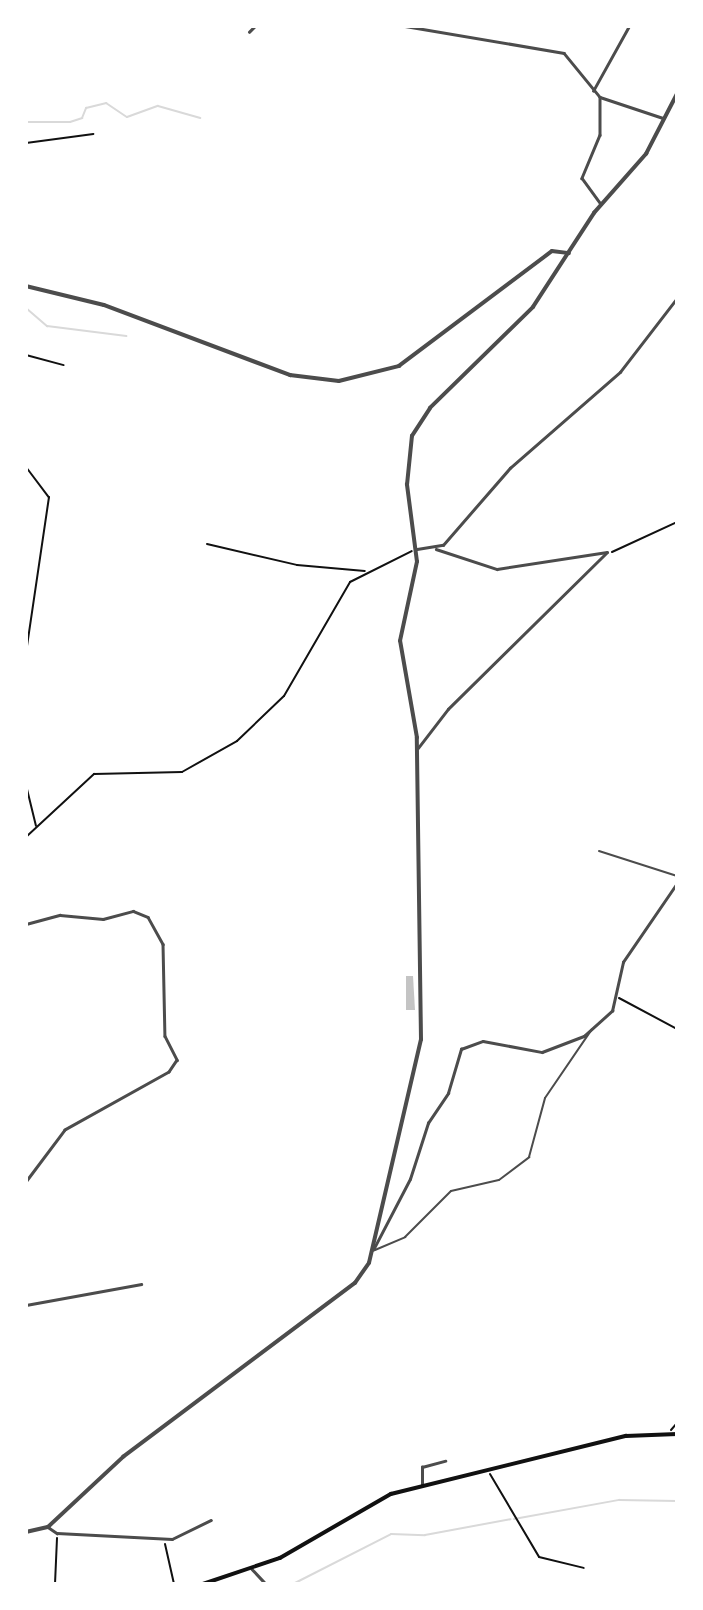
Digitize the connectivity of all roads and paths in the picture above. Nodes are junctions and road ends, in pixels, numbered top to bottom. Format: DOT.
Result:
graph roads {
  1 [pos="255,26"];
  2 [pos="405,26"];
  3 [pos="629,26"];
  4 [pos="249,33"];
  5 [pos="593,92"];
  6 [pos="677,94"];
  7 [pos="600,97"];
  8 [pos="663,118"];
  9 [pos="93,134"];
  10 [pos="26,143"];
  11 [pos="601,204"];
  12 [pos="569,253"];
  13 [pos="26,286"];
  14 [pos="677,298"];
  15 [pos="26,355"];
  16 [pos="64,365"];
  17 [pos="26,467"];
  18 [pos="677,522"];
  19 [pos="207,544"];
  20 [pos="436,549"];
  21 [pos="416,550"];
  22 [pos="607,552"];
  23 [pos="366,571"];
  24 [pos="26,653"];
  25 [pos="418,748"];
  26 [pos="26,785"];
  27 [pos="37,827"];
  28 [pos="26,837"];
  29 [pos="599,851"];
  30 [pos="677,876"];
  31 [pos="677,883"];
  32 [pos="26,924"];
  33 [pos="618,997"];
  34 [pos="593,1029"];
  35 [pos="677,1029"];
  36 [pos="26,1182"];
  37 [pos="374,1250"];
  38 [pos="141,1284"];
  39 [pos="26,1305"];
  40 [pos="677,1423"];
  41 [pos="669,1434"];
  42 [pos="677,1434"];
  43 [pos="445,1461"];
  44 [pos="488,1469"];
  45 [pos="422,1485"];
  46 [pos="211,1520"];
  47 [pos="48,1527"];
  48 [pos="26,1532"];
  49 [pos="57,1533"];
  50 [pos="164,1539"];
  51 [pos="584,1568"];
  52 [pos="252,1569"];
  53 [pos="55,1584"];
  54 [pos="174,1584"];
  55 [pos="203,1584"];
  56 [pos="266,1584"];
  1 -- 4 [label="street"];
  2 -- 5 [label="street"];
  3 -- 5 [label="street"];
  5 -- 7 [label="street"];
  6 -- 8 [label="street"];
  7 -- 8 [label="street"];
  7 -- 11 [label="street"];
  8 -- 11 [label="street"];
  9 -- 10 [label="path"];
  11 -- 12 [label="street"];
  12 -- 13 [label="street"];
  12 -- 21 [label="street"];
  14 -- 20 [label="street"];
  15 -- 16 [label="path"];
  17 -- 24 [label="path"];
  18 -- 22 [label="path"];
  19 -- 23 [label="path"];
  20 -- 21 [label="street"];
  20 -- 22 [label="street"];
  21 -- 23 [label="path"];
  21 -- 25 [label="street"];
  22 -- 25 [label="street"];
  23 -- 27 [label="path"];
  25 -- 37 [label="street"];
  26 -- 27 [label="path"];
  27 -- 28 [label="path"];
  29 -- 30 [label="lane"];
  31 -- 33 [label="street"];
  32 -- 36 [label="street"];
  33 -- 34 [label="street"];
  33 -- 35 [label="path"];
  34 -- 37 [label="lane"];
  34 -- 37 [label="street"];
  37 -- 47 [label="street"];
  38 -- 39 [label="street"];
  40 -- 41 [label="path"];
  41 -- 42 [label="main road"];
  41 -- 44 [label="main road"];
  43 -- 45 [label="street"];
  44 -- 45 [label="main road"];
  44 -- 51 [label="path"];
  45 -- 52 [label="main road"];
  46 -- 50 [label="street"];
  47 -- 48 [label="street"];
  47 -- 49 [label="street"];
  49 -- 50 [label="street"];
  49 -- 53 [label="path"];
  50 -- 54 [label="path"];
  52 -- 55 [label="main road"];
  52 -- 56 [label="street"];
}
